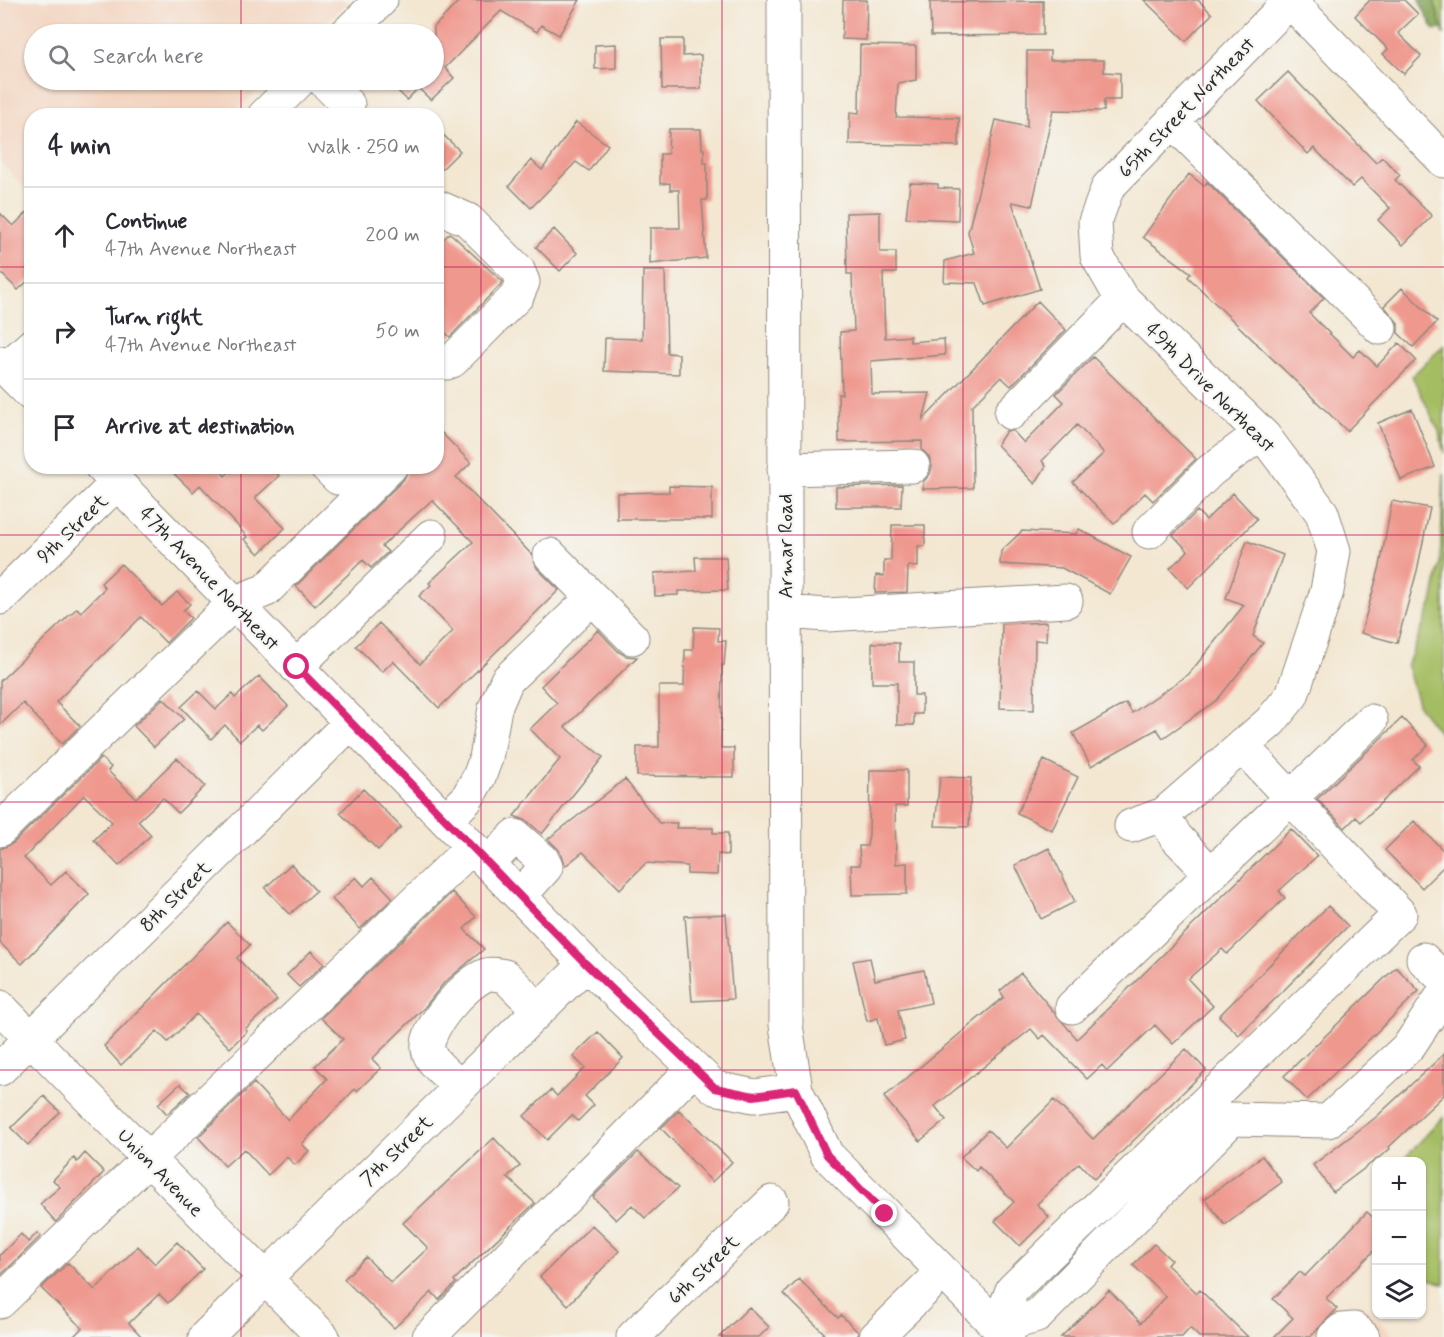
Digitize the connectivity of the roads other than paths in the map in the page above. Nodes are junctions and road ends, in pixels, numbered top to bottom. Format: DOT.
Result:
graph roads {
  1 [pos="381,0"];
  2 [pos="783,0"];
  3 [pos="1289,1"];
  4 [pos="356,24"];
  5 [pos="291,90"];
  6 [pos="330,90"];
  7 [pos="275,108"];
  8 [pos="344,108"];
  9 [pos="1172,122"];
  10 [pos="1444,161"];
  11 [pos="444,210"];
  12 [pos="1095,222"];
  13 [pos="1124,299"];
  14 [pos="1380,328"];
  15 [pos="24,351"];
  16 [pos="444,362"];
  17 [pos="3,366"];
  18 [pos="24,387"];
  19 [pos="1011,413"];
  20 [pos="1261,433"];
  21 [pos="913,466"];
  22 [pos="784,469"];
  23 [pos="383,474"];
  24 [pos="109,475"];
  25 [pos="1149,532"];
  26 [pos="431,536"];
  27 [pos="549,555"];
  28 [pos="0,598"];
  29 [pos="592,598"];
  30 [pos="1066,601"];
  31 [pos="234,603"];
  32 [pos="785,612"];
  33 [pos="632,638"];
  34 [pos="297,667"];
  35 [pos="1371,721"];
  36 [pos="351,722"];
  37 [pos="1242,746"];
  38 [pos="1291,798"];
  39 [pos="1164,814"];
  40 [pos="446,819"];
  41 [pos="1131,826"];
  42 [pos="0,830"];
  43 [pos="480,855"];
  44 [pos="1211,874"];
  45 [pos="586,964"];
  46 [pos="1444,993"];
  47 [pos="0,1007"];
  48 [pos="1072,1007"];
  49 [pos="539,1010"];
  50 [pos="31,1039"];
  51 [pos="694,1068"];
  52 [pos="0,1070"];
  53 [pos="460,1087"];
  54 [pos="796,1090"];
  55 [pos="150,1160"];
  56 [pos="772,1202"];
  57 [pos="943,1272"];
  58 [pos="265,1278"];
  59 [pos="0,1302"];
  60 [pos="1003,1332"];
  61 [pos="205,1337"];
  62 [pos="323,1337"];
  63 [pos="429,1337"];
  64 [pos="633,1337"];
  65 [pos="876,1337"];
  66 [pos="1334,1337"];
  67 [pos="1363,1337"];
  1 -- 4 [label="street"];
  2 -- 22 [label="street, Armar Road"];
  3 -- 9 [label="street, 65th Street Northeast"];
  3 -- 10 [label="street"];
  5 -- 7 [label="street"];
  6 -- 8 [label="street"];
  9 -- 12 [label="street, 65th Street Northeast"];
  9 -- 14 [label="street"];
  11 -- 16 [label="street"];
  12 -- 13 [label="street, 49th Drive Northeast"];
  13 -- 19 [label="street"];
  13 -- 20 [label="street, 49th Drive Northeast"];
  15 -- 17 [label="street"];
  17 -- 18 [label="street"];
  20 -- 25 [label="street"];
  20 -- 37 [label="street, 49th Drive Northeast"];
  21 -- 22 [label="street"];
  22 -- 32 [label="street, Armar Road"];
  23 -- 31 [label="street"];
  24 -- 28 [label="street, 9th Street"];
  24 -- 31 [label="street, 47th Avenue Northeast"];
  26 -- 34 [label="street"];
  27 -- 29 [label="street"];
  29 -- 33 [label="street"];
  29 -- 40 [label="street"];
  30 -- 32 [label="street"];
  31 -- 34 [label="street, 47th Avenue Northeast"];
  31 -- 42 [label="street"];
  32 -- 54 [label="street, Armar Road"];
  34 -- 36 [label="street, 47th Avenue Northeast"];
  35 -- 38 [label="street"];
  36 -- 40 [label="street, 47th Avenue Northeast"];
  36 -- 50 [label="street, 8th Street"];
  37 -- 38 [label="street"];
  37 -- 39 [label="street, 49th Drive Northeast"];
  38 -- 44 [label="street"];
  38 -- 60 [label="street"];
  39 -- 41 [label="street, 49th Drive Northeast"];
  39 -- 44 [label="street"];
  40 -- 43 [label="street, 47th Avenue Northeast"];
  43 -- 45 [label="street, 47th Avenue Northeast"];
  43 -- 55 [label="street"];
  44 -- 48 [label="street"];
  45 -- 49 [label="street, 7th Street"];
  45 -- 51 [label="street, 47th Avenue Northeast"];
  46 -- 60 [label="street"];
  47 -- 50 [label="street, Union Avenue"];
  49 -- 53 [label="street, 7th Street"];
  49 -- 53 [label="street"];
  50 -- 52 [label="street, 8th Street"];
  50 -- 55 [label="street, Union Avenue"];
  51 -- 54 [label="street, 47th Avenue Northeast"];
  51 -- 63 [label="street"];
  53 -- 58 [label="street, 7th Street"];
  54 -- 57 [label="street"];
  55 -- 58 [label="street, Union Avenue"];
  55 -- 59 [label="street"];
  56 -- 64 [label="street, 6th Street"];
  57 -- 60 [label="street"];
  57 -- 65 [label="street"];
  58 -- 61 [label="street, 7th Street"];
  58 -- 62 [label="street, Union Avenue"];
  66 -- 67 [label="street"];
}
